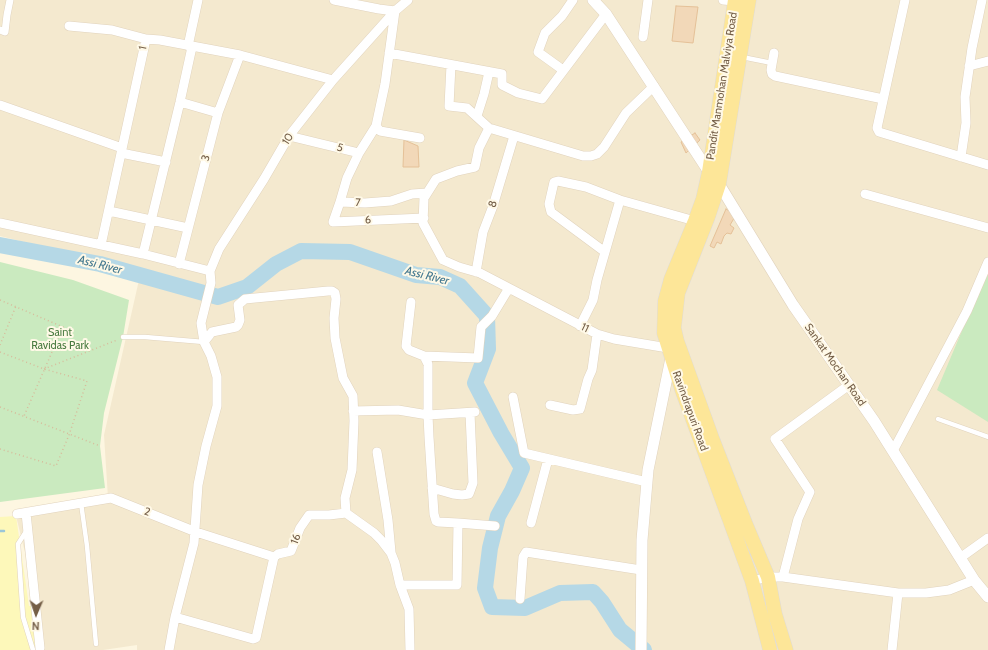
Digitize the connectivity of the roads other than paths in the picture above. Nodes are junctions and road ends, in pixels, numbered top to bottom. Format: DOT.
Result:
graph roads {
  1 [pos="10,0"];
  2 [pos="198,0"];
  3 [pos="334,0"];
  4 [pos="408,0"];
  5 [pos="573,0"];
  6 [pos="593,0"];
  7 [pos="648,0"];
  8 [pos="731,0"];
  9 [pos="749,0"];
  10 [pos="905,0"];
  11 [pos="982,0"];
  12 [pos="395,11"];
  13 [pos="606,14"];
  14 [pos="69,26"];
  15 [pos="0,30"];
  16 [pos="643,37"];
  17 [pos="146,39"];
  18 [pos="190,46"];
  19 [pos="389,53"];
  20 [pos="774,53"];
  21 [pos="240,55"];
  22 [pos="740,57"];
  23 [pos="988,61"];
  24 [pos="772,62"];
  25 [pos="451,65"];
  26 [pos="969,66"];
  27 [pos="564,70"];
  28 [pos="489,72"];
  29 [pos="333,80"];
  30 [pos="654,86"];
  31 [pos="883,99"];
  32 [pos="180,102"];
  33 [pos="0,105"];
  34 [pos="218,113"];
  35 [pos="477,116"];
  36 [pos="376,126"];
  37 [pos="488,128"];
  38 [pos="289,136"];
  39 [pos="514,136"];
  40 [pos="420,138"];
  41 [pos="121,151"];
  42 [pos="359,153"];
  43 [pos="961,157"];
  44 [pos="166,162"];
  45 [pos="988,165"];
  46 [pos="709,172"];
  47 [pos="719,184"];
  48 [pos="427,193"];
  49 [pos="865,194"];
  50 [pos="620,200"];
  51 [pos="340,202"];
  52 [pos="109,211"];
  53 [pos="424,218"];
  54 [pos="152,219"];
  55 [pos="696,221"];
  56 [pos="0,223"];
  57 [pos="188,228"];
  58 [pos="988,228"];
  59 [pos="101,245"];
  60 [pos="605,252"];
  61 [pos="143,254"];
  62 [pos="988,262"];
  63 [pos="179,264"];
  64 [pos="210,271"];
  65 [pos="476,272"];
  66 [pos="509,288"];
  67 [pos="412,302"];
  68 [pos="580,326"];
  69 [pos="597,334"];
  70 [pos="123,337"];
  71 [pos="204,342"];
  72 [pos="670,353"];
  73 [pos="424,356"];
  74 [pos="849,385"];
  75 [pos="513,397"];
  76 [pos="550,405"];
  77 [pos="353,411"];
  78 [pos="428,415"];
  79 [pos="938,419"];
  80 [pos="988,437"];
  81 [pos="893,451"];
  82 [pos="376,452"];
  83 [pos="548,459"];
  84 [pos="646,482"];
  85 [pos="432,488"];
  86 [pos="81,503"];
  87 [pos="346,513"];
  88 [pos="458,523"];
  89 [pos="531,523"];
  90 [pos="495,526"];
  91 [pos="28,528"];
  92 [pos="196,532"];
  93 [pos="988,538"];
  94 [pos="391,553"];
  95 [pos="274,557"];
  96 [pos="960,558"];
  97 [pos="642,570"];
  98 [pos="768,577"];
  99 [pos="783,577"];
  100 [pos="974,580"];
  101 [pos="752,581"];
  102 [pos="400,585"];
  103 [pos="898,593"];
  104 [pos="988,597"];
  105 [pos="520,599"];
  106 [pos="175,617"];
  107 [pos="96,644"];
  108 [pos="641,645"];
  109 [pos="36,649"];
  110 [pos="169,650"];
  111 [pos="410,650"];
  112 [pos="770,650"];
  113 [pos="786,650"];
  114 [pos="892,650"];
  1 -- 15 [label="street"];
  2 -- 18 [label="street"];
  3 -- 12 [label="street"];
  4 -- 12 [label="street, 10"];
  5 -- 27 [label="street"];
  6 -- 13 [label="street, Sankat Mochan Road"];
  7 -- 16 [label="street"];
  8 -- 46 [label="main road, Pandit Manmohan Malviya Road"];
  9 -- 22 [label="main road, Ravindrapuri Road"];
  10 -- 31 [label="street"];
  11 -- 26 [label="street"];
  12 -- 19 [label="street"];
  12 -- 29 [label="street, 10"];
  13 -- 27 [label="street"];
  13 -- 30 [label="street, Sankat Mochan Road"];
  14 -- 17 [label="street"];
  17 -- 18 [label="street, 1"];
  17 -- 41 [label="street, 1"];
  18 -- 21 [label="street, 1"];
  18 -- 32 [label="street"];
  19 -- 25 [label="street"];
  19 -- 36 [label="street"];
  20 -- 24 [label="street"];
  21 -- 29 [label="street, 1"];
  21 -- 34 [label="street, 3"];
  22 -- 24 [label="lane"];
  22 -- 47 [label="main road, Ravindrapuri Road"];
  23 -- 26 [label="street"];
  24 -- 31 [label="street"];
  25 -- 28 [label="street"];
  25 -- 35 [label="street"];
  26 -- 43 [label="street"];
  27 -- 28 [label="street"];
  28 -- 35 [label="street"];
  29 -- 38 [label="street, 10"];
  30 -- 39 [label="street"];
  30 -- 46 [label="street, Sankat Mochan Road"];
  31 -- 43 [label="street"];
  32 -- 34 [label="street"];
  32 -- 44 [label="street"];
  33 -- 41 [label="street"];
  34 -- 57 [label="street, 3"];
  35 -- 37 [label="street"];
  36 -- 40 [label="street"];
  36 -- 42 [label="street"];
  37 -- 39 [label="street"];
  37 -- 48 [label="street"];
  38 -- 42 [label="street, 5"];
  38 -- 64 [label="street, 10"];
  39 -- 65 [label="street, 8"];
  41 -- 44 [label="street"];
  41 -- 52 [label="street, 1"];
  42 -- 51 [label="street, 7"];
  43 -- 45 [label="street"];
  44 -- 54 [label="street"];
  46 -- 47 [label="street, Sankat Mochan Road"];
  46 -- 55 [label="main road, Ravindrapuri Road"];
  47 -- 74 [label="street, Sankat Mochan Road"];
  47 -- 98 [label="main road, Ravindrapuri Road"];
  48 -- 51 [label="street, 7"];
  48 -- 53 [label="street, 11"];
  49 -- 58 [label="street"];
  50 -- 55 [label="street"];
  50 -- 60 [label="street"];
  50 -- 60 [label="street"];
  51 -- 53 [label="street, 6"];
  52 -- 54 [label="street"];
  52 -- 59 [label="street, 1"];
  53 -- 65 [label="street, 11"];
  54 -- 57 [label="street"];
  54 -- 61 [label="street"];
  55 -- 72 [label="main road, Ravindrapuri Road"];
  56 -- 59 [label="street"];
  57 -- 63 [label="street, 3"];
  59 -- 61 [label="street"];
  60 -- 68 [label="street"];
  61 -- 63 [label="street"];
  62 -- 81 [label="street"];
  63 -- 64 [label="street"];
  64 -- 71 [label="street, 10"];
  65 -- 66 [label="street, 11"];
  66 -- 68 [label="street, 11"];
  66 -- 73 [label="street"];
  67 -- 73 [label="street"];
  68 -- 69 [label="street, 11"];
  69 -- 72 [label="street, 11"];
  69 -- 76 [label="street"];
  70 -- 71 [label="lane"];
  71 -- 77 [label="street"];
  71 -- 92 [label="street, 10"];
  72 -- 84 [label="street"];
  72 -- 101 [label="main road, Ravindrapuri Road"];
  73 -- 78 [label="street"];
  74 -- 81 [label="street, Sankat Mochan Road"];
  74 -- 99 [label="street"];
  75 -- 83 [label="street"];
  77 -- 78 [label="street"];
  77 -- 87 [label="street"];
  78 -- 85 [label="street"];
  78 -- 85 [label="street"];
  79 -- 80 [label="lane"];
  81 -- 96 [label="street, Sankat Mochan Road"];
  82 -- 94 [label="street"];
  83 -- 84 [label="street"];
  83 -- 89 [label="street"];
  84 -- 97 [label="street"];
  85 -- 88 [label="street"];
  86 -- 91 [label="street, 2"];
  86 -- 92 [label="street, 2"];
  86 -- 107 [label="lane"];
  87 -- 94 [label="street"];
  87 -- 95 [label="street, 16"];
  88 -- 90 [label="street"];
  88 -- 102 [label="street"];
  91 -- 109 [label="street"];
  91 -- 109 [label="lane"];
  92 -- 95 [label="street, 2"];
  92 -- 106 [label="street, 10"];
  93 -- 96 [label="street"];
  94 -- 102 [label="street"];
  95 -- 106 [label="street"];
  96 -- 100 [label="street, Sankat Mochan Road"];
  97 -- 105 [label="street"];
  97 -- 108 [label="street"];
  98 -- 99 [label="street"];
  98 -- 101 [label="street"];
  98 -- 113 [label="main road, Ravindrapuri Road"];
  99 -- 103 [label="street"];
  100 -- 103 [label="street"];
  100 -- 104 [label="street, Sankat Mochan Road"];
  101 -- 112 [label="main road, Ravindrapuri Road"];
  102 -- 111 [label="street"];
  103 -- 114 [label="street"];
  106 -- 110 [label="street, 10"];
}
